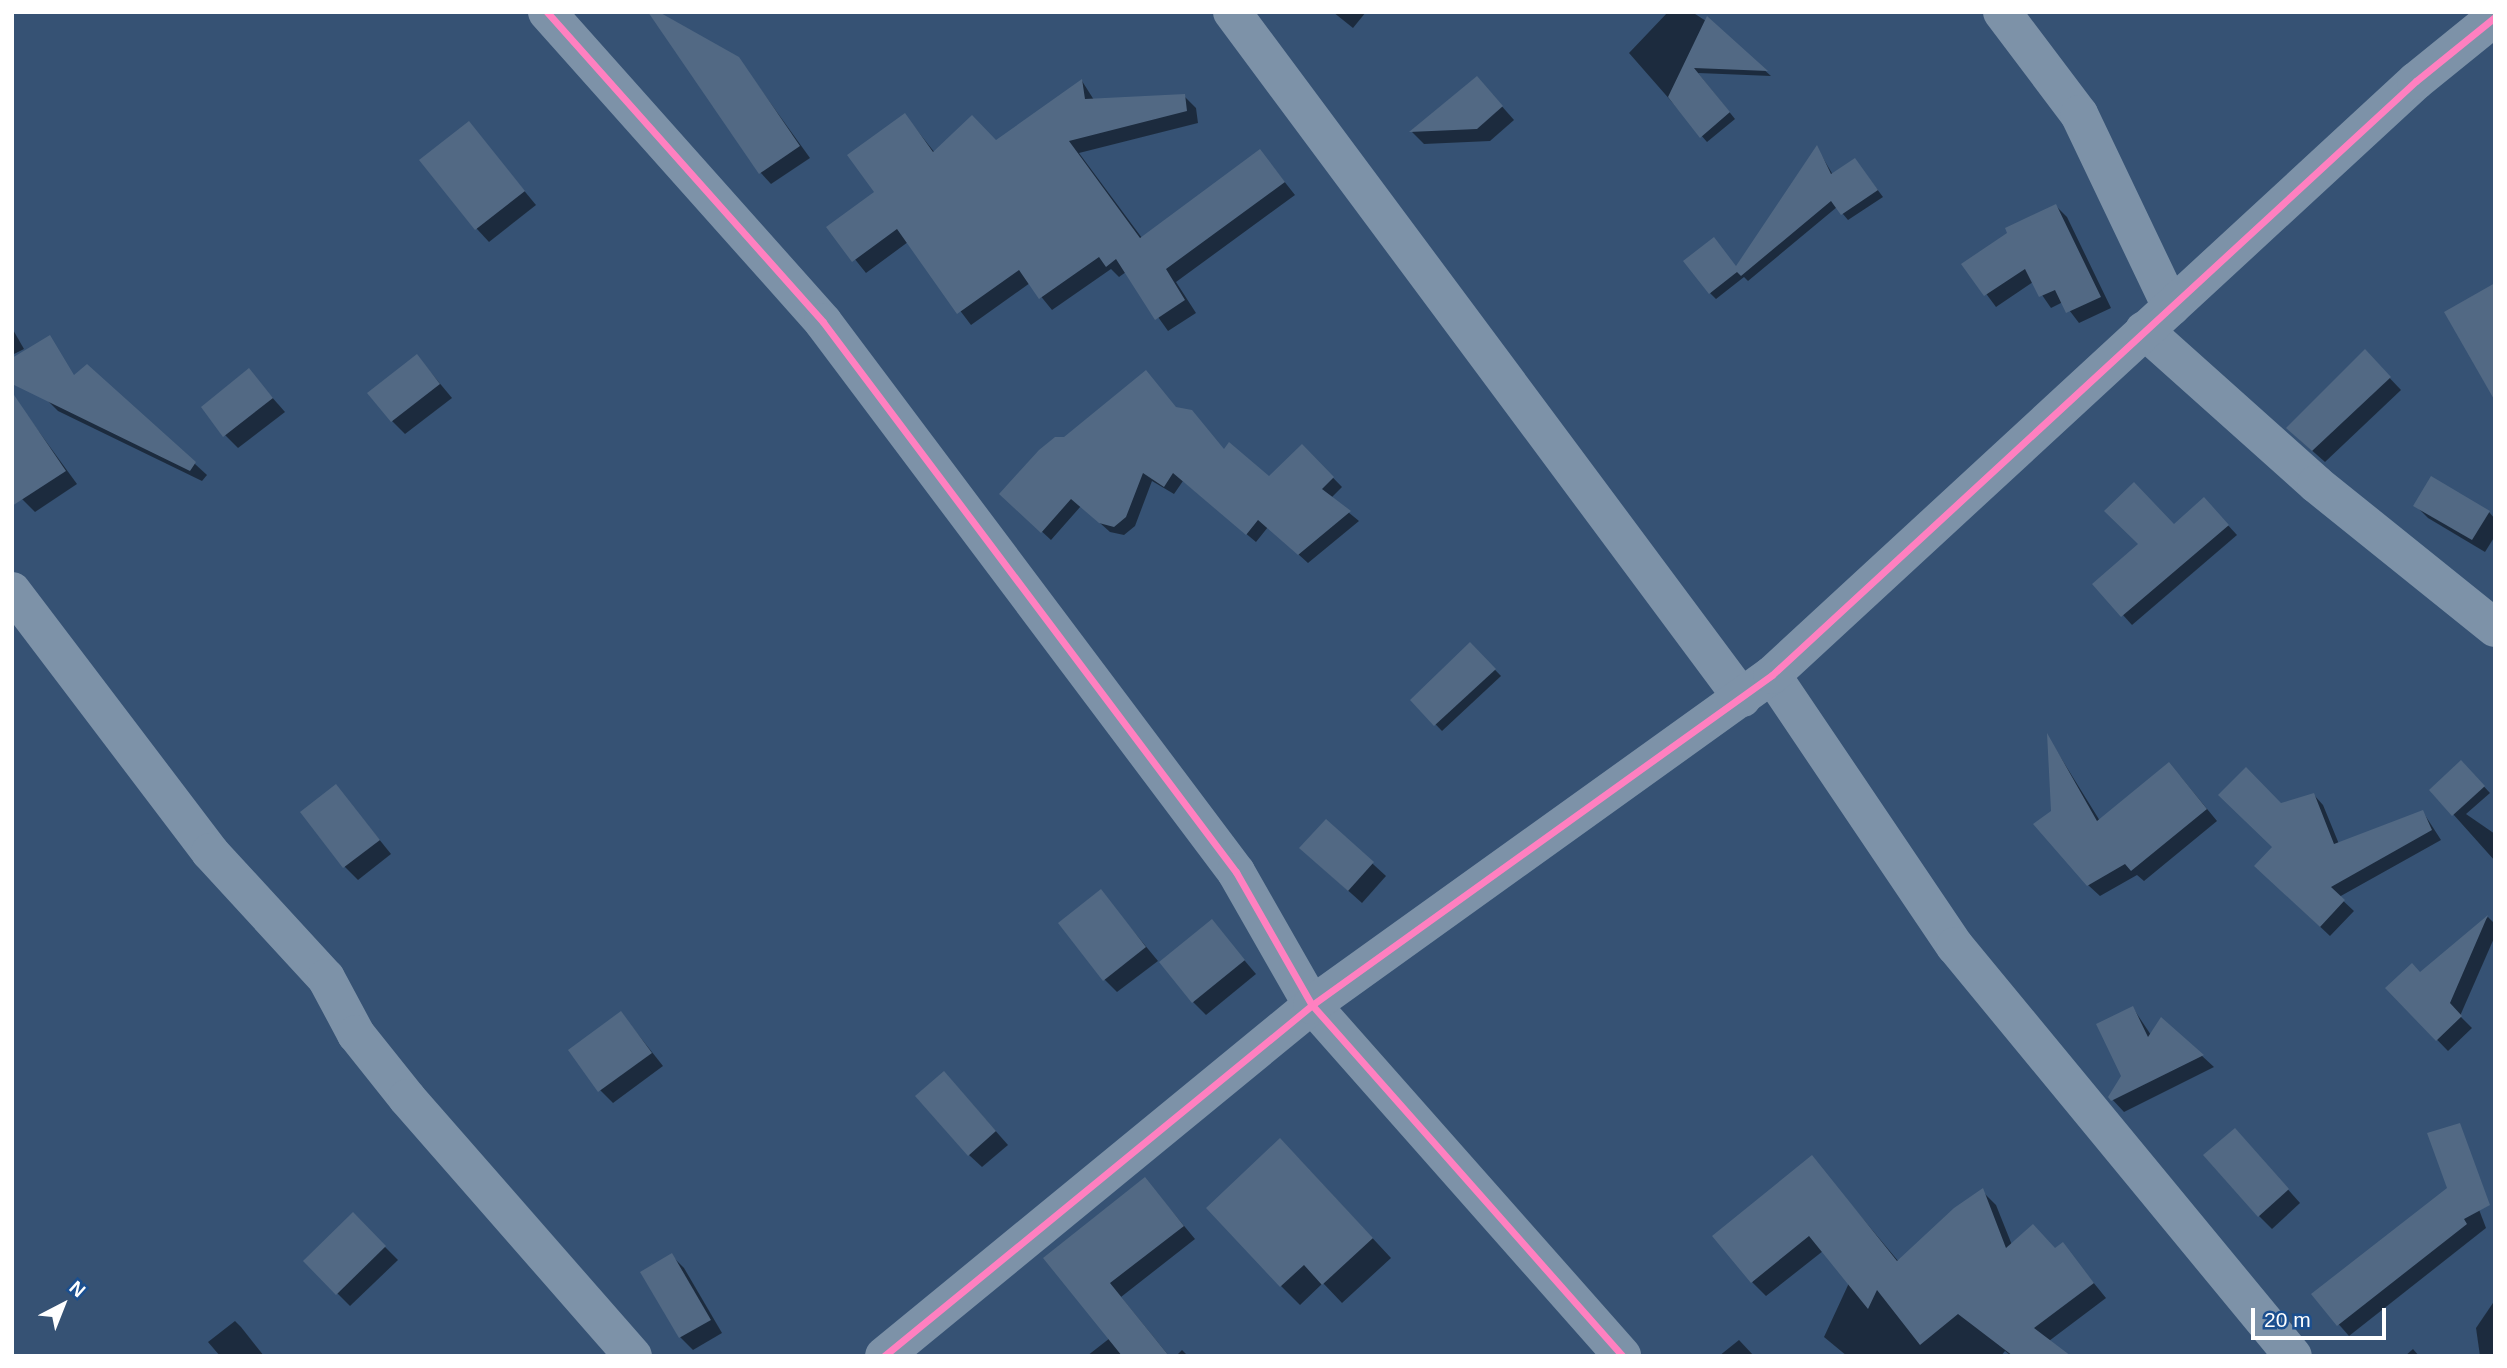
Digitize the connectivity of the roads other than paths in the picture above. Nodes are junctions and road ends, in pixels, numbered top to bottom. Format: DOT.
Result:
graph roads {
  1 [pos="547,12"];
  2 [pos="1232,12"];
  3 [pos="2002,12"];
  4 [pos="2495,17"];
  5 [pos="2157,319"];
  6 [pos="12,591"];
  7 [pos="2495,628"];
  8 [pos="1772,676"];
  9 [pos="1742,698"];
  10 [pos="1312,1006"];
  11 [pos="633,1356"];
  12 [pos="884,1356"];
  13 [pos="1622,1356"];
  14 [pos="2293,1356"];
  1 -- 10 [label="street"];
  2 -- 9 [label="street"];
  3 -- 5 [label="street"];
  4 -- 5 [label="street"];
  5 -- 7 [label="street"];
  5 -- 8 [label="street"];
  6 -- 11 [label="street"];
  8 -- 9 [label="street"];
  8 -- 14 [label="street"];
  9 -- 10 [label="street"];
  10 -- 12 [label="street"];
  10 -- 13 [label="street"];
}
